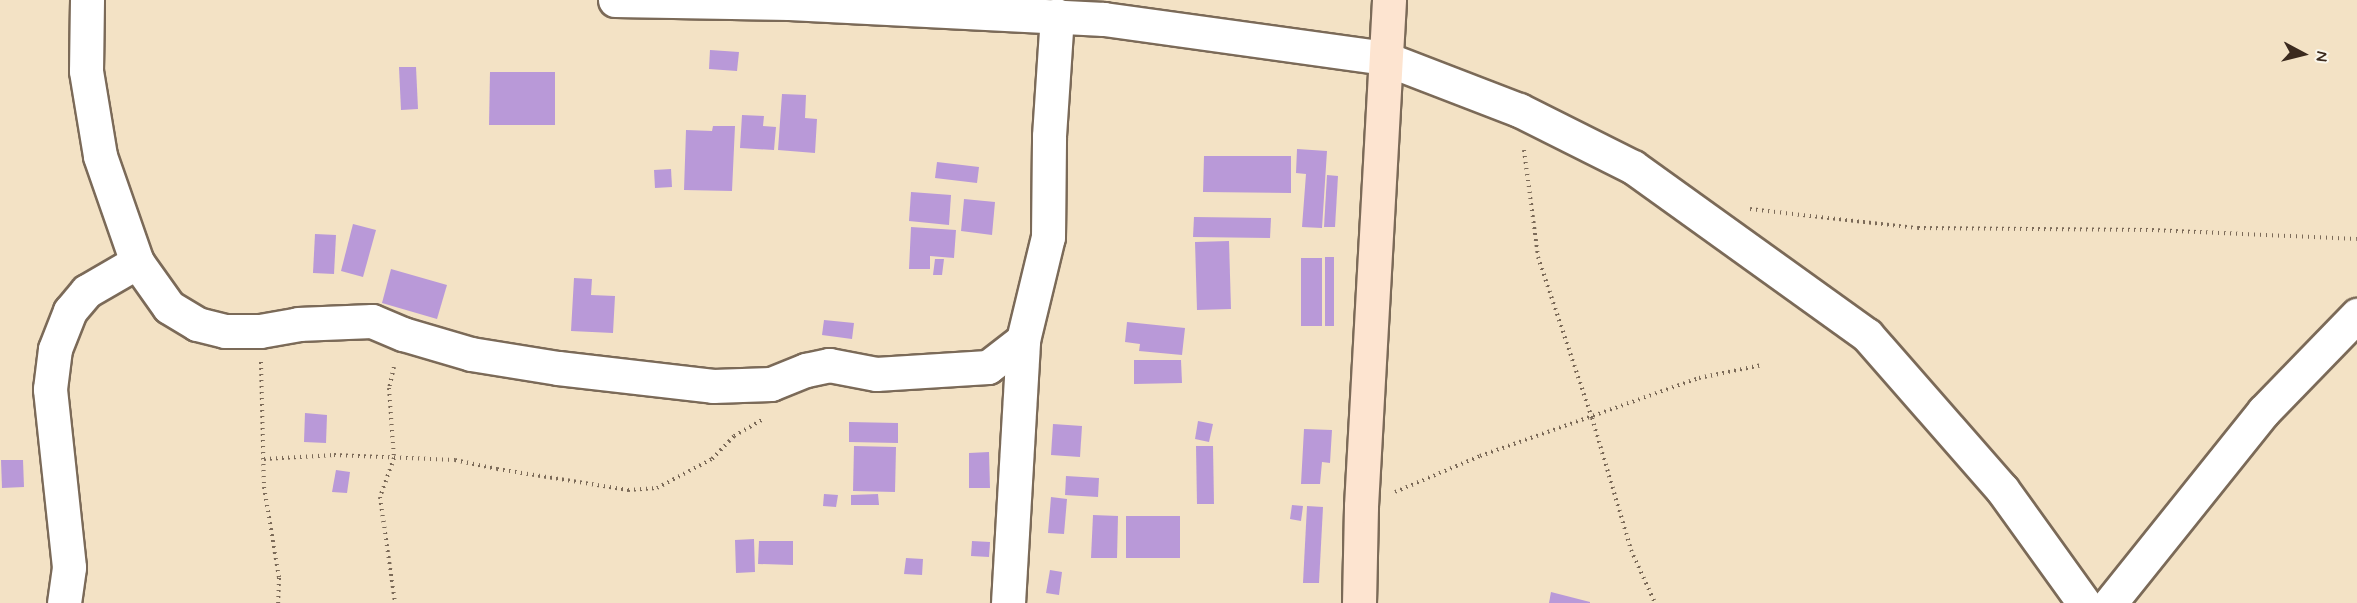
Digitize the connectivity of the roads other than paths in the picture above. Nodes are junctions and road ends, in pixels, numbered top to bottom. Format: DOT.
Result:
graph roads {
  1 [pos="87,0"];
  2 [pos="615,0"];
  3 [pos="1389,0"];
  4 [pos="1057,15"];
  5 [pos="1384,58"];
  6 [pos="137,262"];
  7 [pos="2357,315"];
  8 [pos="1023,340"];
  9 [pos="64,603"];
  10 [pos="1008,603"];
  11 [pos="1359,603"];
  12 [pos="2084,603"];
  13 [pos="2110,603"];
  1 -- 6 [label="street"];
  2 -- 4 [label="street"];
  3 -- 5 [label="street"];
  4 -- 5 [label="street"];
  4 -- 8 [label="street"];
  5 -- 11 [label="street"];
  5 -- 12 [label="street"];
  6 -- 8 [label="street"];
  6 -- 9 [label="street"];
  7 -- 13 [label="street"];
  8 -- 10 [label="street"];
}
